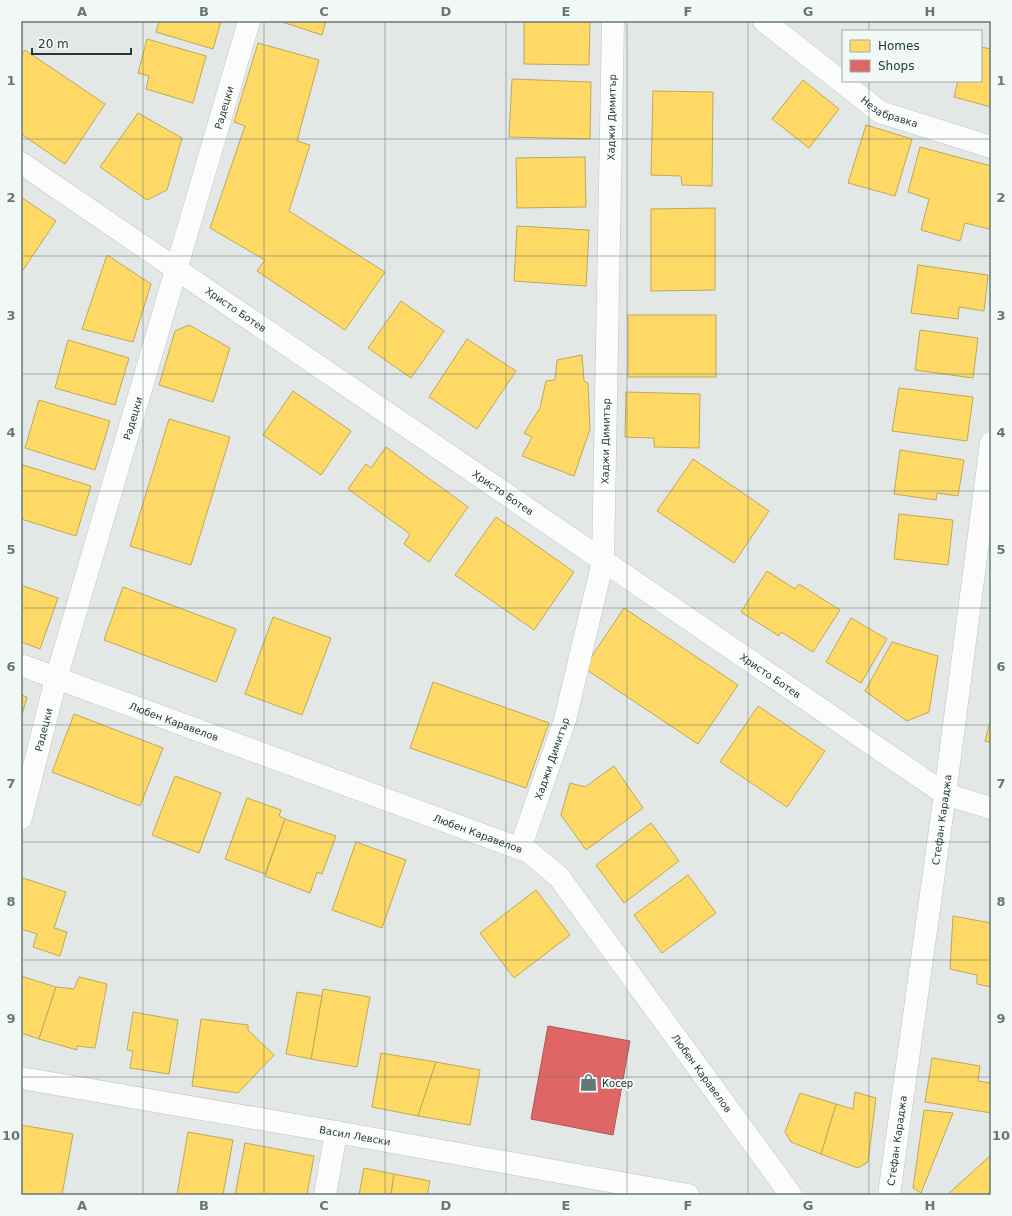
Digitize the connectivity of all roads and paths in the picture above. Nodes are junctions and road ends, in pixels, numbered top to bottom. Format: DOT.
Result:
graph roads {
  1 [pos="249,21"];
  2 [pos="613,21"];
  3 [pos="764,21"];
  4 [pos="991,148"];
  5 [pos="21,163"];
  6 [pos="176,268"];
  7 [pos="991,443"];
  8 [pos="989,481"];
  9 [pos="603,561"];
  10 [pos="21,666"];
  11 [pos="56,678"];
  12 [pos="945,794"];
  13 [pos="991,808"];
  14 [pos="21,818"];
  15 [pos="520,849"];
  16 [pos="21,1078"];
  17 [pos="336,1132"];
  18 [pos="325,1195"];
  19 [pos="688,1195"];
  20 [pos="792,1195"];
  21 [pos="890,1195"];
  1 -- 6 [label="street, Радецки"];
  2 -- 9 [label="street, Хаджи Димитър"];
  3 -- 4 [label="street, Незабравка"];
  5 -- 6 [label="street, Христо Ботев"];
  6 -- 9 [label="street, Христо Ботев"];
  6 -- 11 [label="street, Радецки"];
  7 -- 8 [label="street, Стефан Караджа"];
  8 -- 12 [label="street, Стефан Караджа"];
  9 -- 12 [label="street, Христо Ботев"];
  9 -- 15 [label="street, Хаджи Димитър"];
  10 -- 11 [label="street, Любен Каравелов"];
  11 -- 14 [label="street, Радецки"];
  11 -- 15 [label="street, Любен Каравелов"];
  12 -- 13 [label="street, Христо Ботев"];
  12 -- 21 [label="street, Стефан Караджа"];
  15 -- 20 [label="street, Любен Каравелов"];
  16 -- 17 [label="street, Васил Левски"];
  17 -- 18 [label="street"];
  17 -- 19 [label="street, Васил Левски"];
}
